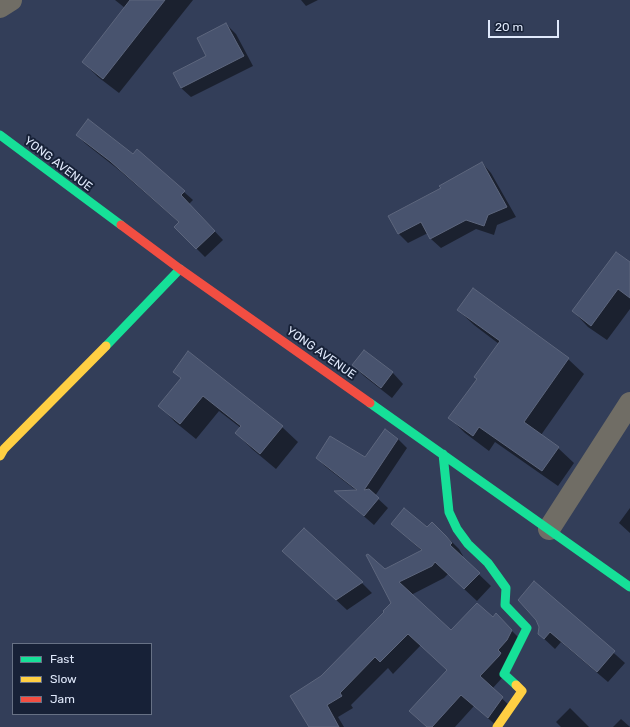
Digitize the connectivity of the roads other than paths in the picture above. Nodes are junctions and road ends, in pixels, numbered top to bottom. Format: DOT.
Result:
graph roads {
  1 [pos="11,0"];
  2 [pos="0,7"];
  3 [pos="0,135"];
  4 [pos="180,269"];
  5 [pos="630,403"];
  6 [pos="443,454"];
  7 [pos="0,456"];
  8 [pos="549,529"];
  9 [pos="630,588"];
  10 [pos="498,727"];
  1 -- 2 [label="street"];
  3 -- 4 [label="street, YONG AVENUE"];
  4 -- 6 [label="street, YONG AVENUE"];
  4 -- 7 [label="street"];
  5 -- 8 [label="street"];
  6 -- 8 [label="street, YONG AVENUE"];
  6 -- 10 [label="street"];
  8 -- 9 [label="street, YONG AVENUE"];
}
